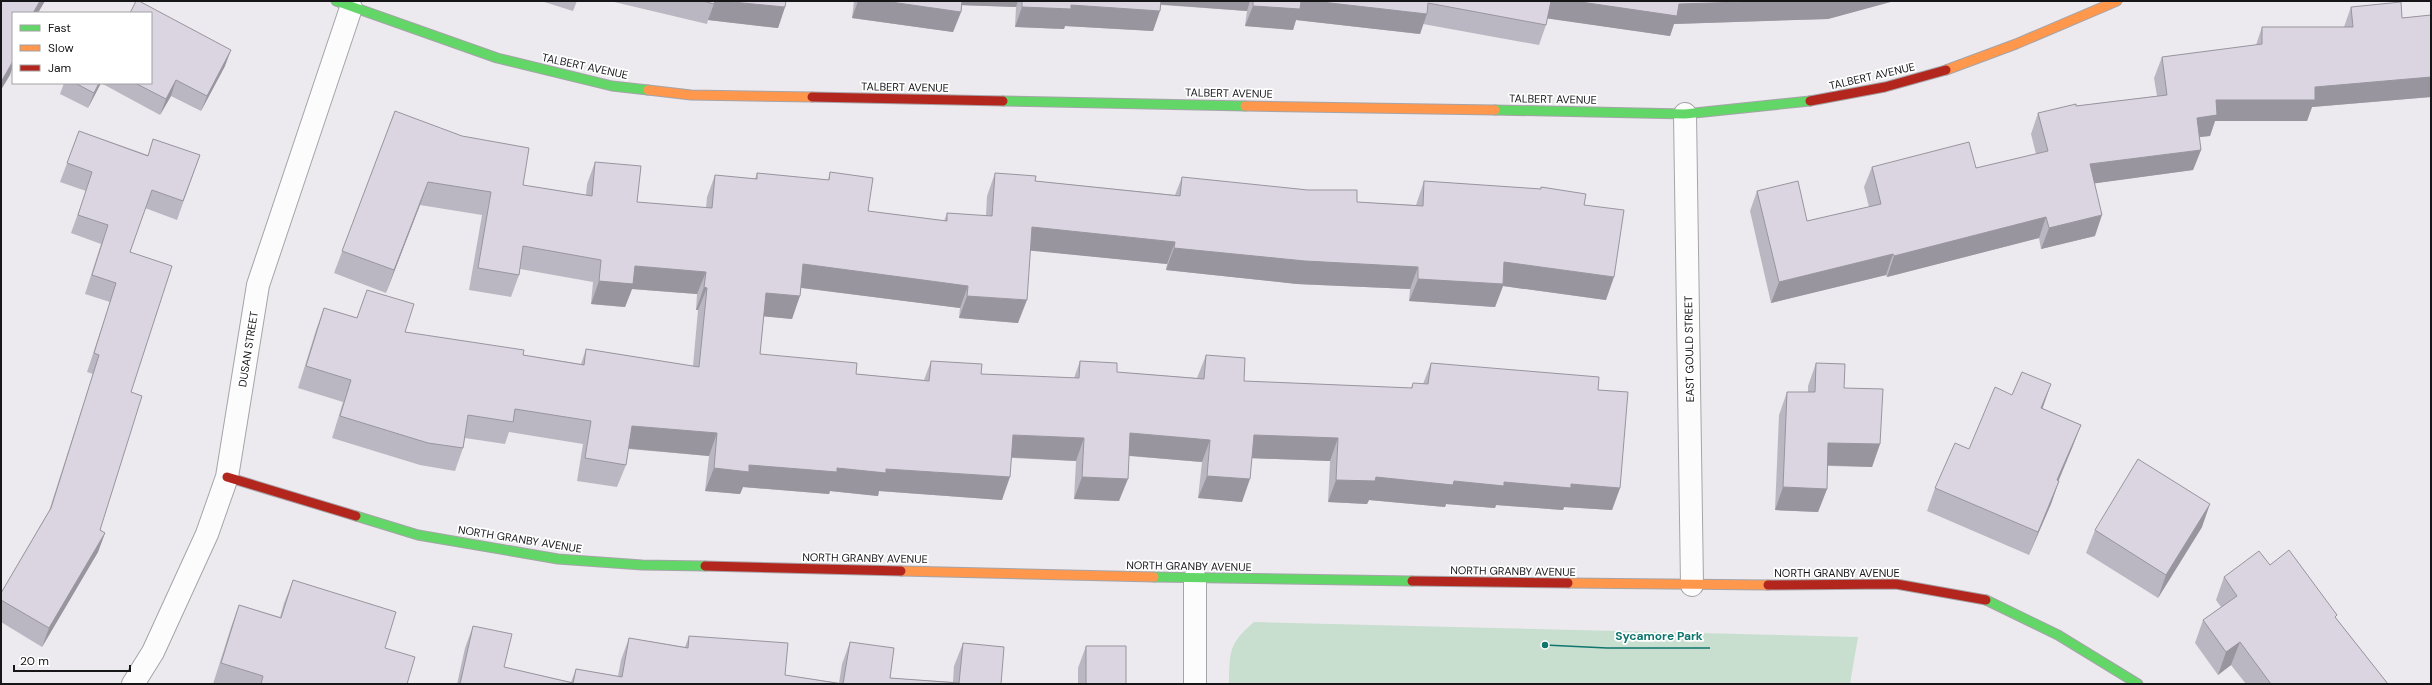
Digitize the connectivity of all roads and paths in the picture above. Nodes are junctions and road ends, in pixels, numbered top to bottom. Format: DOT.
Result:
graph roads {
  1 [pos="2117,1"];
  2 [pos="344,5"];
  3 [pos="1685,114"];
  4 [pos="227,477"];
  5 [pos="1195,578"];
  6 [pos="1692,585"];
  7 [pos="133,684"];
  8 [pos="1195,684"];
  9 [pos="2138,684"];
  1 -- 3 [label="street, TALBERT AVENUE"];
  2 -- 3 [label="street, TALBERT AVENUE"];
  2 -- 4 [label="street, DUSAN STREET"];
  3 -- 6 [label="street, EAST GOULD STREET"];
  4 -- 5 [label="street, NORTH GRANBY AVENUE"];
  4 -- 7 [label="street, DUSAN STREET"];
  5 -- 6 [label="street, NORTH GRANBY AVENUE"];
  5 -- 8 [label="street"];
  6 -- 9 [label="street, NORTH GRANBY AVENUE"];
}
